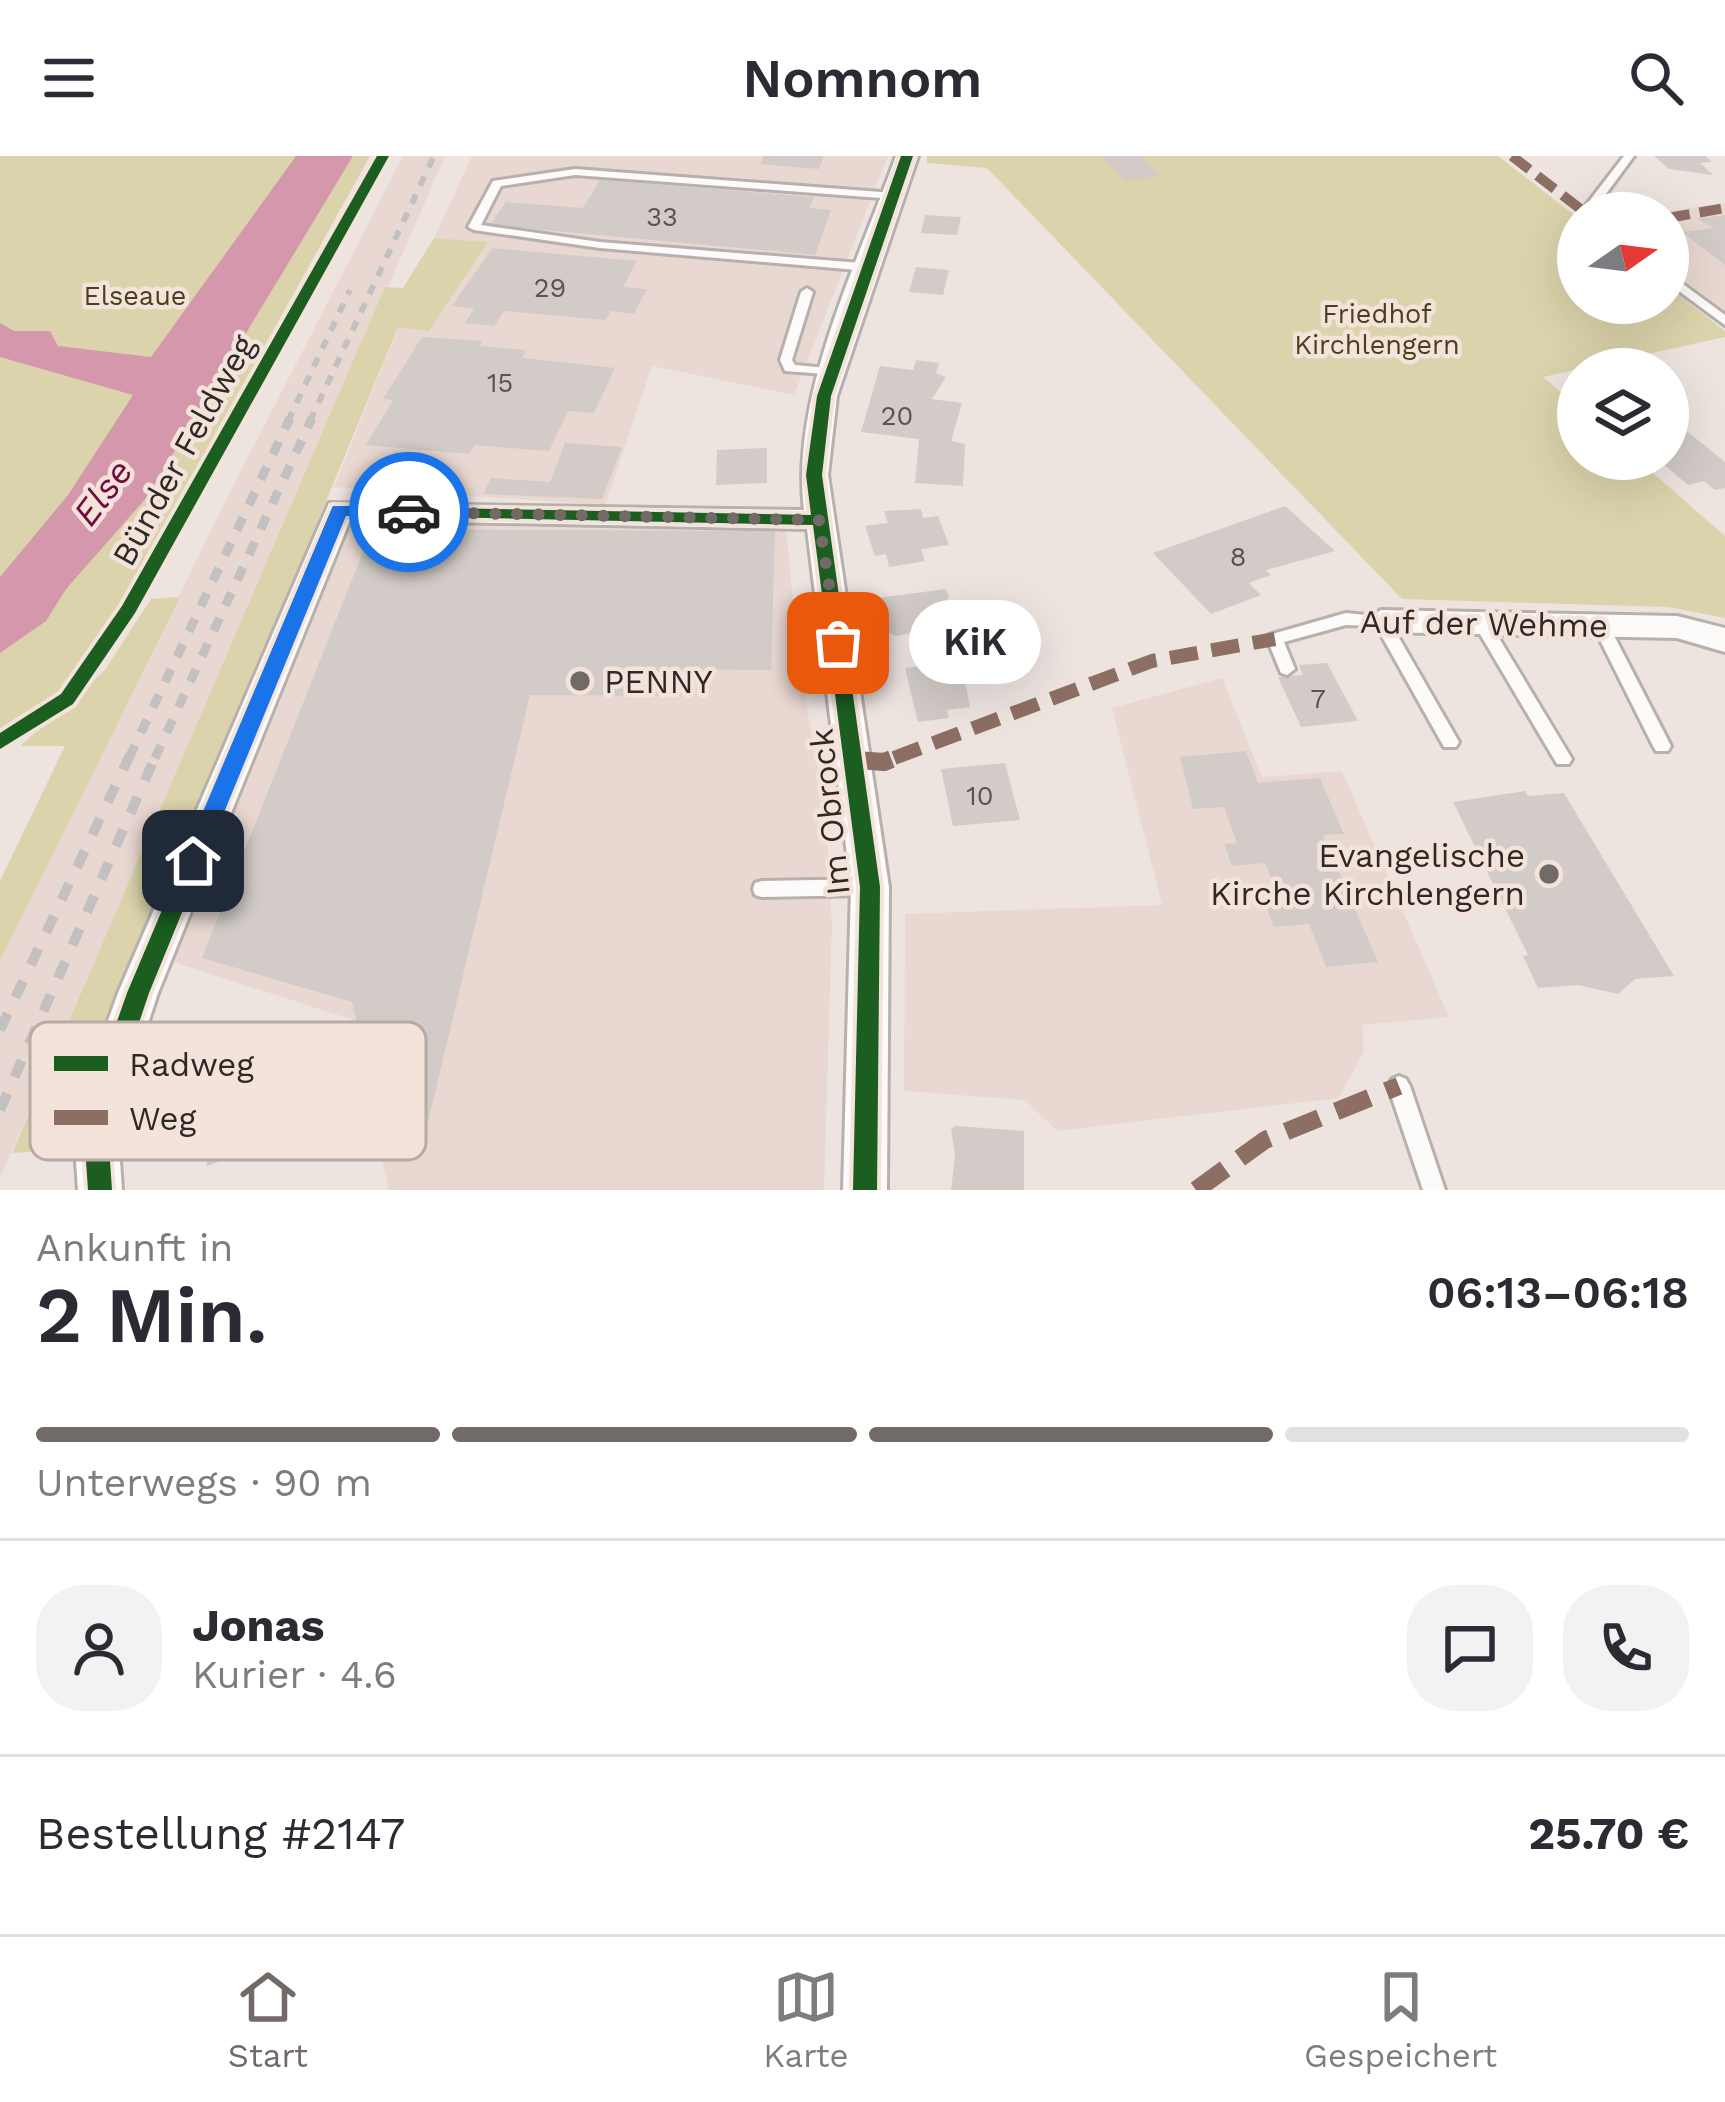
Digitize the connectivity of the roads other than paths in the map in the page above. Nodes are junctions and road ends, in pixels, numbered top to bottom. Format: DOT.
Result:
graph roads {
  1 [pos="907,156"];
  2 [pos="1629,156"];
  3 [pos="1602,192"];
  4 [pos="894,196"];
  5 [pos="869,268"];
  6 [pos="807,292"];
  7 [pos="1689,293"];
  8 [pos="1725,321"];
  9 [pos="833,372"];
  10 [pos="819,520"];
  11 [pos="1381,621"];
  12 [pos="1482,624"];
  13 [pos="1601,626"];
  14 [pos="1725,640"];
  15 [pos="1287,668"];
  16 [pos="1450,742"];
  17 [pos="1662,746"];
  18 [pos="1563,759"];
  19 [pos="870,887"];
  20 [pos="762,889"];
  21 [pos="128,1022"];
  22 [pos="1399,1086"];
  23 [pos="98,1160"];
  24 [pos="100,1190"];
  25 [pos="865,1190"];
  26 [pos="1434,1190"];
  1 -- 4 [label="street, Im Obrock"];
  2 -- 3 [label="lane"];
  4 -- 5 [label="street, Im Obrock"];
  4 -- 5 [label="lane"];
  5 -- 9 [label="street, Im Obrock"];
  6 -- 9 [label="lane"];
  7 -- 8 [label="lane"];
  9 -- 10 [label="street, Im Obrock"];
  10 -- 19 [label="street, Im Obrock"];
  10 -- 21 [label="street"];
  11 -- 12 [label="street, Auf der Wehme"];
  11 -- 15 [label="lane, Auf der Wehme"];
  11 -- 16 [label="lane"];
  12 -- 13 [label="street, Auf der Wehme"];
  12 -- 18 [label="lane"];
  13 -- 14 [label="street, Auf der Wehme"];
  13 -- 17 [label="lane"];
  19 -- 20 [label="lane"];
  19 -- 25 [label="street, Im Obrock"];
  22 -- 26 [label="lane"];
  23 -- 24 [label="street"];
}
